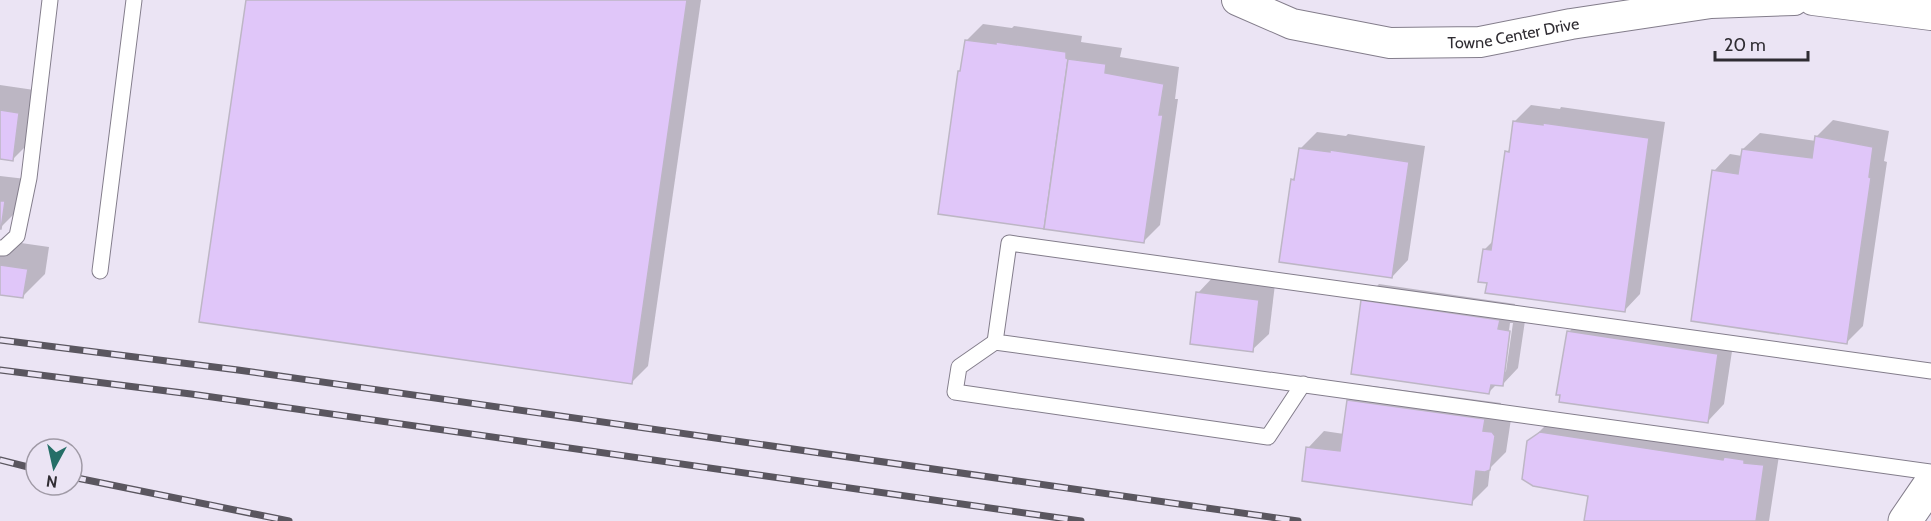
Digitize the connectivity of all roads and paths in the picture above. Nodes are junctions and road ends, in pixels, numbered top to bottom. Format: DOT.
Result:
graph roads {
  1 [pos="50,0"];
  2 [pos="134,0"];
  3 [pos="1237,0"];
  4 [pos="1794,0"];
  5 [pos="1813,0"];
  6 [pos="1931,15"];
  7 [pos="0,248"];
  8 [pos="100,271"];
  9 [pos="995,342"];
  10 [pos="1931,370"];
  11 [pos="1303,384"];
  12 [pos="1931,472"];
  13 [pos="1931,483"];
  14 [pos="1905,521"];
  1 -- 7 [label="lane"];
  2 -- 8 [label="lane"];
  3 -- 4 [label="street, Towne Center Drive"];
  5 -- 6 [label="street"];
  9 -- 10 [label="lane"];
  9 -- 11 [label="lane"];
  9 -- 11 [label="lane"];
  11 -- 12 [label="lane"];
  13 -- 14 [label="main road"];
}
